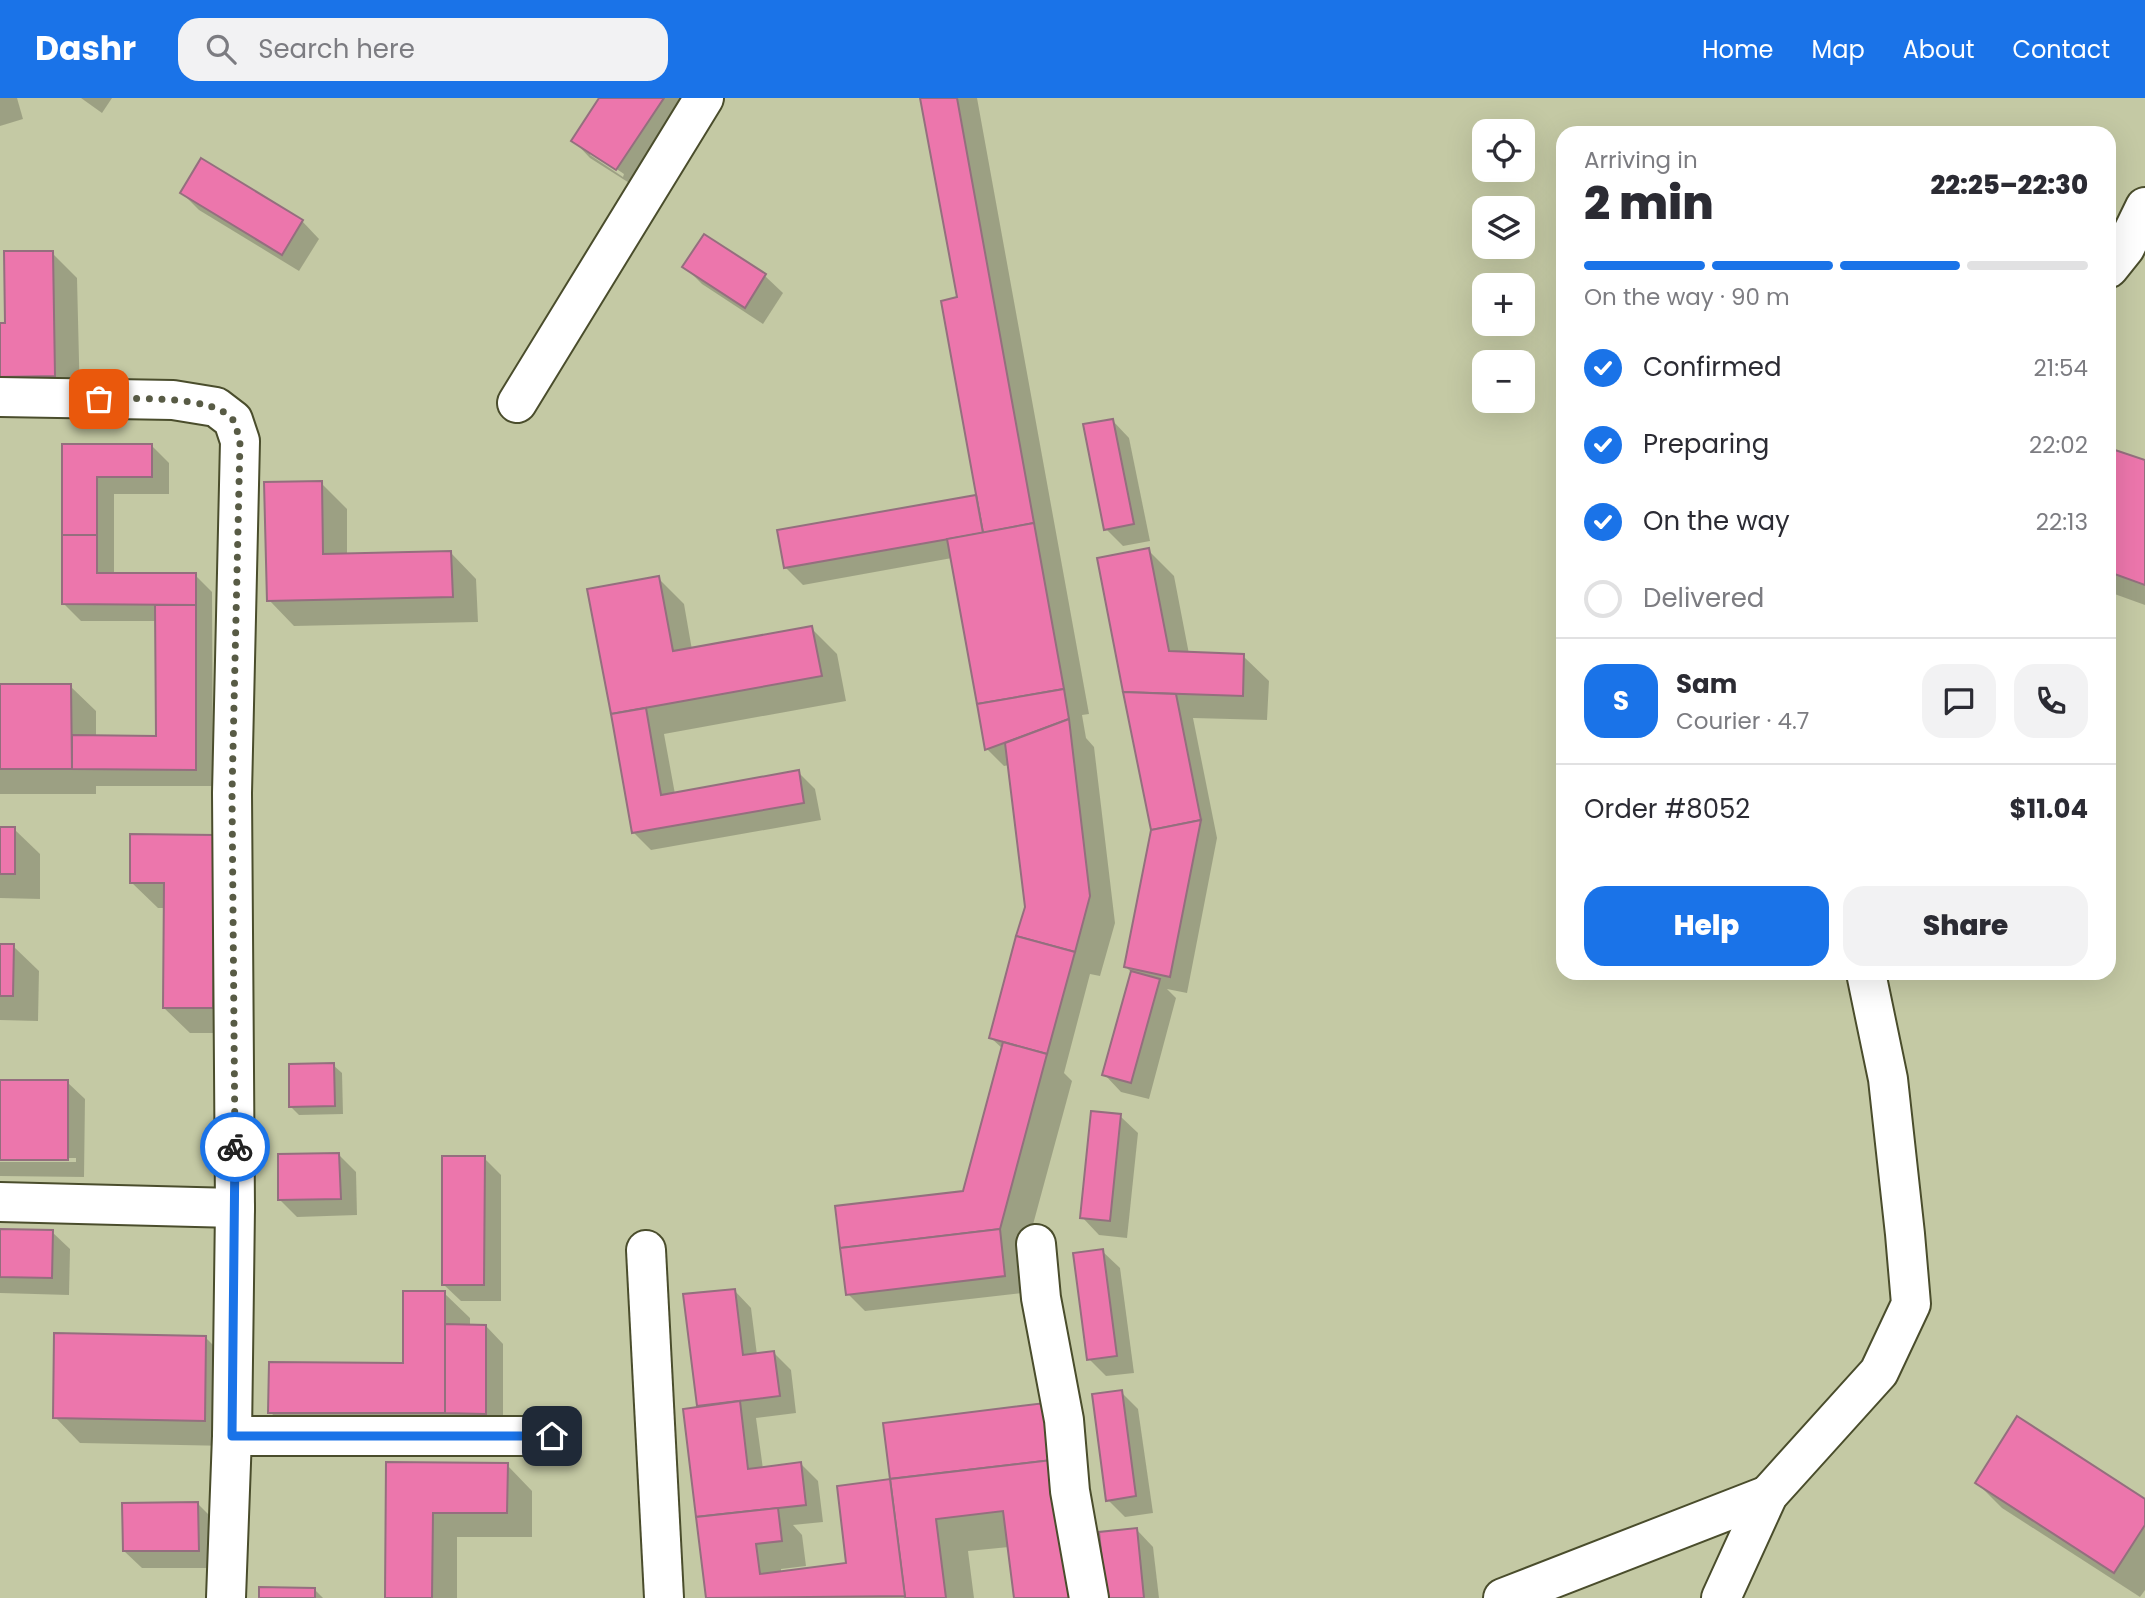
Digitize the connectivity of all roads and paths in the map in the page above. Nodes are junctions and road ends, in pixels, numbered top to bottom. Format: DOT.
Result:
graph roads {
  1 [pos="704,98"];
  2 [pos="2145,207"];
  3 [pos="2116,259"];
  4 [pos="0,397"];
  5 [pos="517,403"];
  6 [pos="1867,980"];
  7 [pos="0,1202"];
  8 [pos="235,1208"];
  9 [pos="1036,1244"];
  10 [pos="646,1250"];
  11 [pos="232,1436"];
  12 [pos="552,1436"];
  13 [pos="1768,1495"];
  14 [pos="226,1598"];
  15 [pos="664,1598"];
  16 [pos="1089,1598"];
  17 [pos="1503,1598"];
  18 [pos="1721,1598"];
  1 -- 5 [label="street"];
  2 -- 3 [label="street"];
  4 -- 8 [label="street"];
  6 -- 13 [label="street"];
  7 -- 8 [label="street"];
  8 -- 11 [label="street"];
  9 -- 16 [label="street"];
  10 -- 15 [label="street"];
  11 -- 12 [label="street"];
  11 -- 14 [label="street"];
  13 -- 17 [label="street"];
  13 -- 18 [label="street"];
}
